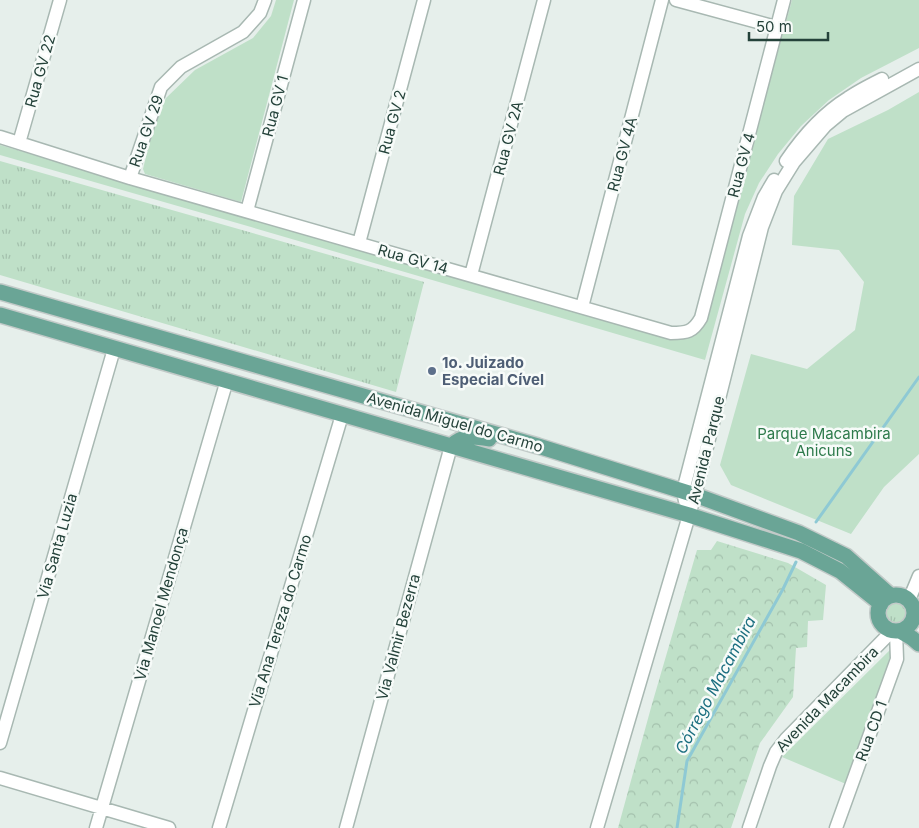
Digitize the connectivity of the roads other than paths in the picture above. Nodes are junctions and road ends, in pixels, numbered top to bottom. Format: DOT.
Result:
graph roads {
  1 [pos="60,0"];
  2 [pos="265,0"];
  3 [pos="304,0"];
  4 [pos="424,0"];
  5 [pos="544,0"];
  6 [pos="662,0"];
  7 [pos="676,0"];
  8 [pos="784,0"];
  9 [pos="776,27"];
  10 [pos="919,59"];
  11 [pos="919,69"];
  12 [pos="0,138"];
  13 [pos="19,143"];
  14 [pos="130,178"];
  15 [pos="247,211"];
  16 [pos="359,243"];
  17 [pos="471,275"];
  18 [pos="1,296"];
  19 [pos="582,307"];
  20 [pos="0,315"];
  21 [pos="695,328"];
  22 [pos="114,349"];
  23 [pos="227,380"];
  24 [pos="342,415"];
  25 [pos="451,446"];
  26 [pos="538,446"];
  27 [pos="689,493"];
  28 [pos="689,516"];
  29 [pos="919,576"];
  30 [pos="886,600"];
  31 [pos="915,612"];
  32 [pos="896,631"];
  33 [pos="919,644"];
  34 [pos="0,743"];
  35 [pos="0,778"];
  36 [pos="102,808"];
  37 [pos="96,828"];
  38 [pos="169,828"];
  39 [pos="219,828"];
  40 [pos="346,828"];
  41 [pos="597,828"];
  42 [pos="749,828"];
  43 [pos="836,828"];
  1 -- 13 [label="street, Rua GV 22"];
  2 -- 14 [label="street, Rua GV 29"];
  3 -- 15 [label="street, Rua GV 1"];
  4 -- 16 [label="street, Rua GV 2"];
  5 -- 17 [label="street, Rua GV 2A"];
  6 -- 19 [label="street, Rua GV 4A"];
  7 -- 9 [label="street"];
  8 -- 9 [label="street, Rua GV 4"];
  9 -- 21 [label="street, Rua GV 4"];
  10 -- 27 [label="street, Avenida Parque"];
  11 -- 27 [label="street, Avenida Parque"];
  12 -- 13 [label="street, Rua GV 29"];
  13 -- 14 [label="street, Rua GV 29"];
  14 -- 15 [label="street, Rua GV 14"];
  15 -- 16 [label="street, Rua GV 14"];
  16 -- 17 [label="street, Rua GV 14"];
  17 -- 19 [label="street, Rua GV 14"];
  18 -- 26 [label="main road, Avenida Miguel do Carmo"];
  19 -- 21 [label="street, Rua GV 14"];
  20 -- 22 [label="main road, Avenida Miguel do Carmo"];
  22 -- 23 [label="main road, Avenida Miguel do Carmo"];
  22 -- 34 [label="street, Via Santa Luzia"];
  23 -- 24 [label="main road, Avenida Miguel do Carmo"];
  23 -- 36 [label="street, Via Manoel Mendonça"];
  24 -- 25 [label="main road, Avenida Miguel do Carmo"];
  24 -- 39 [label="street, Via Ana Tereza do Carmo"];
  25 -- 26 [label="main road"];
  25 -- 28 [label="main road, Avenida Miguel do Carmo"];
  25 -- 40 [label="street, Via Valmir Bezerra"];
  26 -- 27 [label="main road, Avenida Miguel do Carmo"];
  27 -- 28 [label="street, Avenida Parque"];
  27 -- 30 [label="main road, Avenida Miguel do Carmo"];
  28 -- 30 [label="main road, Avenida Miguel do Carmo"];
  28 -- 41 [label="street"];
  29 -- 31 [label="street"];
  30 -- 31 [label="main road"];
  30 -- 32 [label="main road"];
  31 -- 32 [label="main road"];
  32 -- 33 [label="main road"];
  32 -- 42 [label="street, Avenida Macambira"];
  32 -- 43 [label="street, Rua CD 1"];
  35 -- 36 [label="street"];
  36 -- 37 [label="street, Via Manoel Mendonça"];
  36 -- 38 [label="street"];
}
